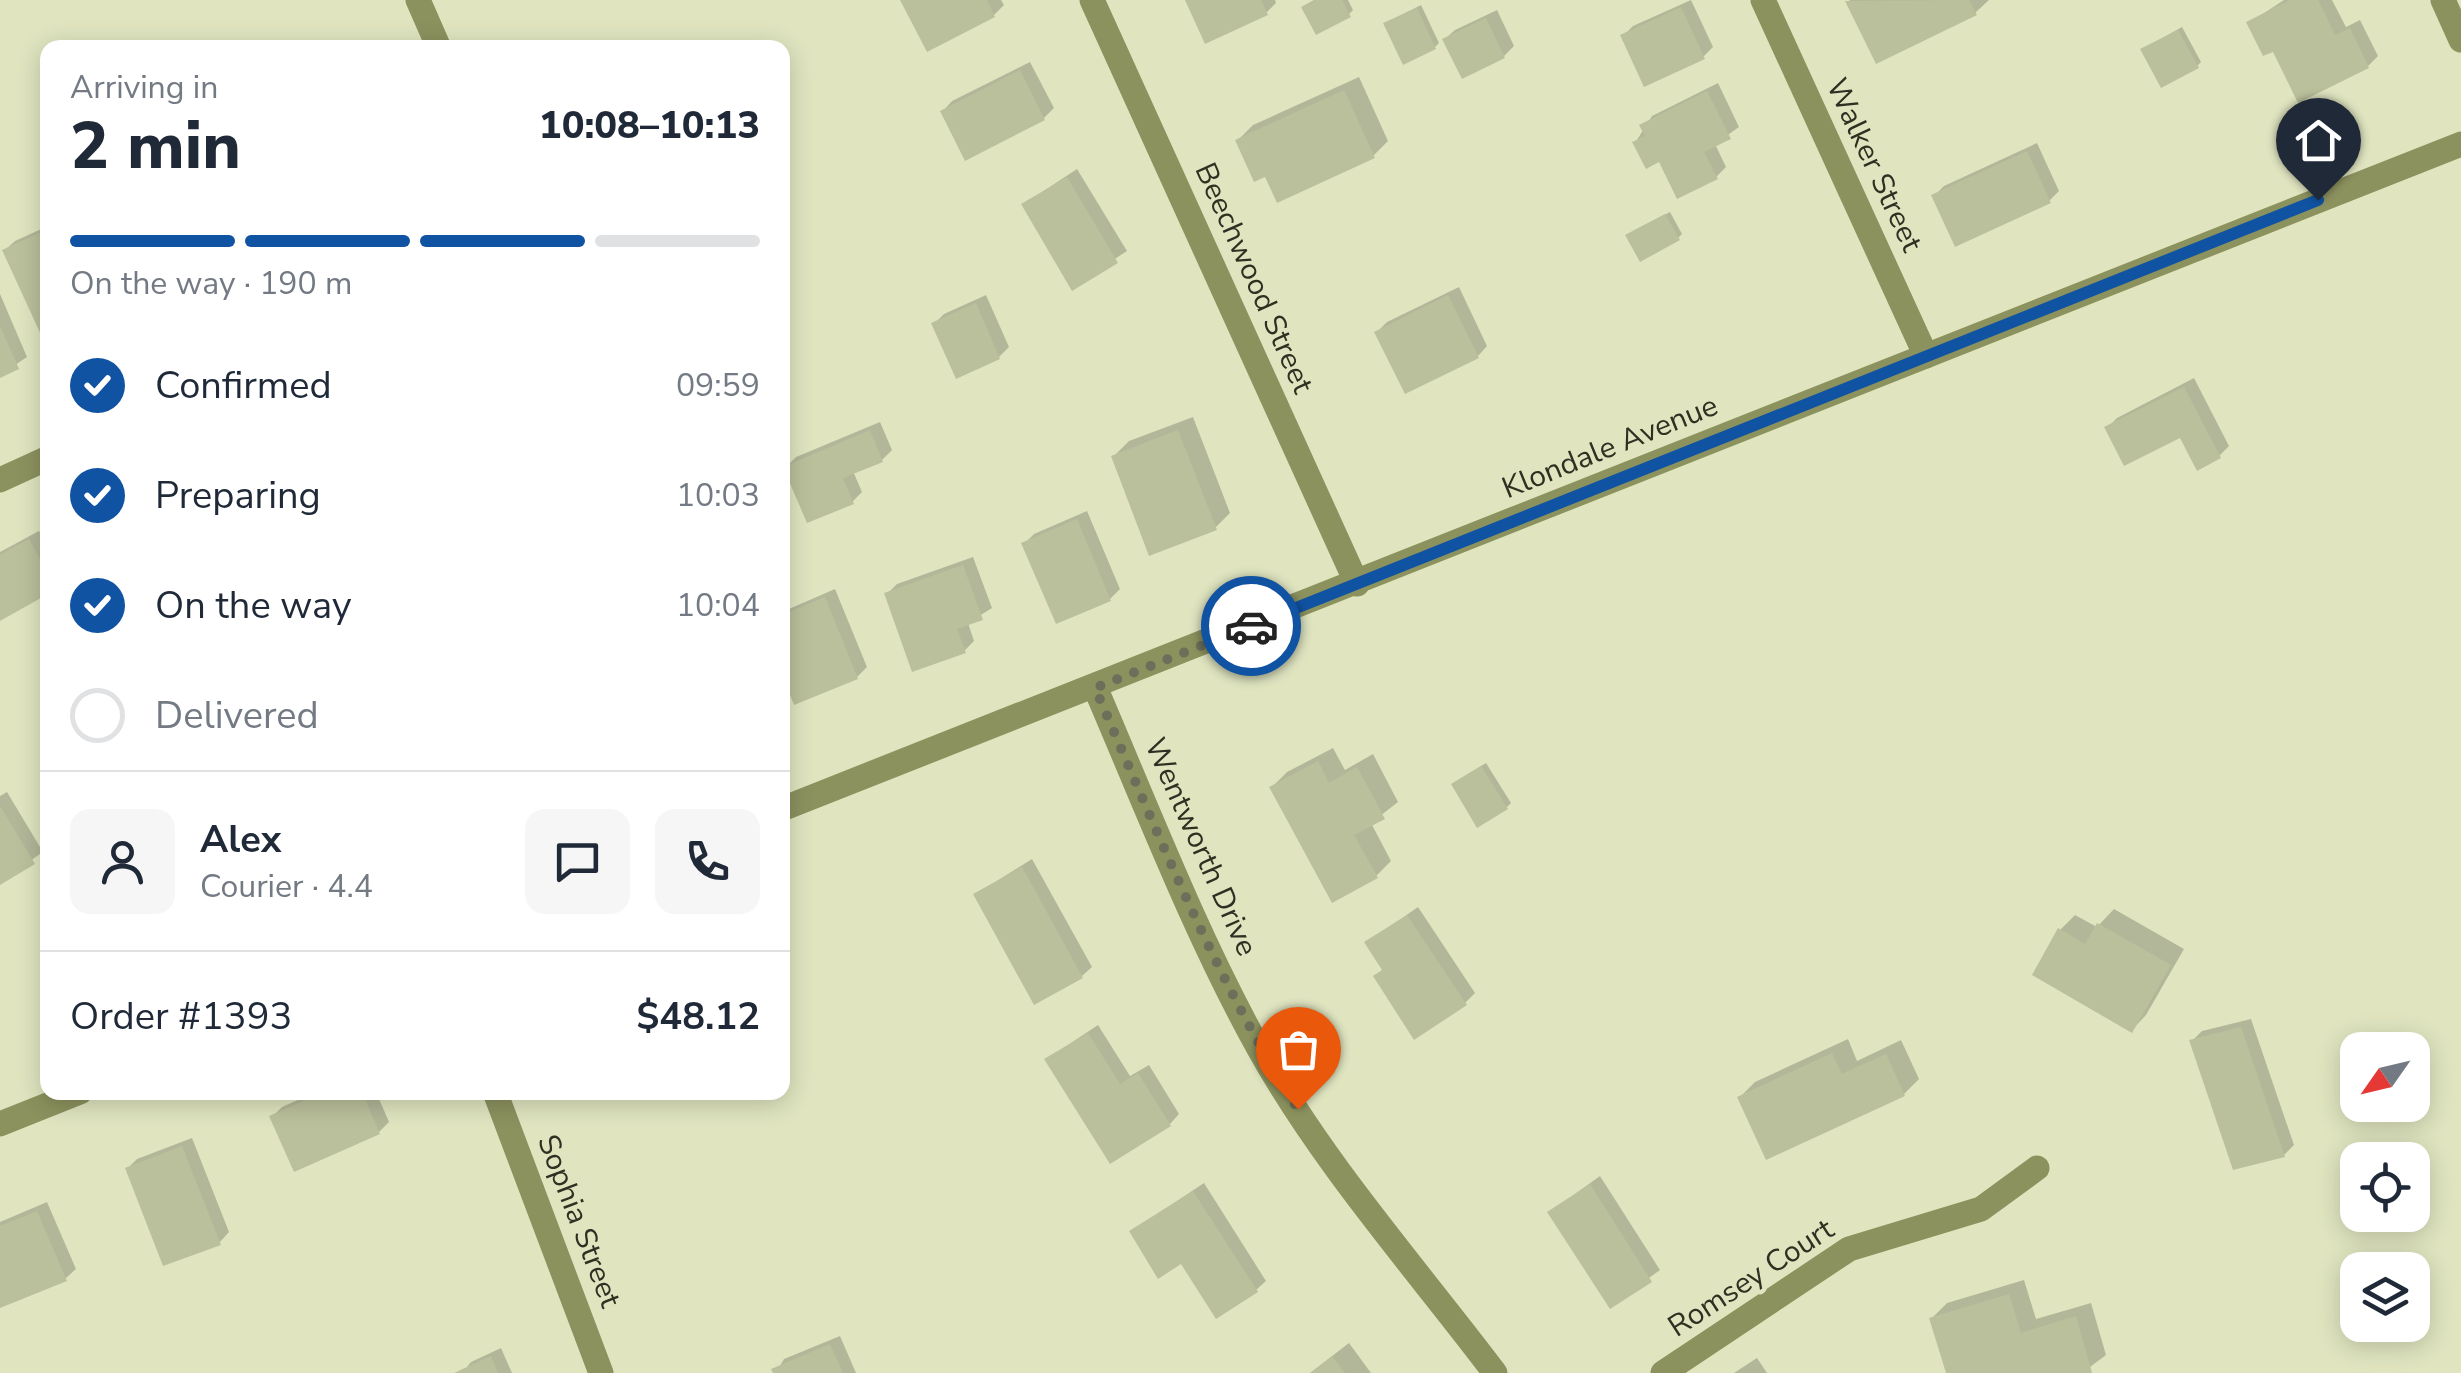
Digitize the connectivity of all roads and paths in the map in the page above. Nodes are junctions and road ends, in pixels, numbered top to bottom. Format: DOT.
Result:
graph roads {
  1 [pos="418,0"];
  2 [pos="1092,0"];
  3 [pos="1763,0"];
  4 [pos="2443,0"];
  5 [pos="436,40"];
  6 [pos="2461,40"];
  7 [pos="2461,144"];
  8 [pos="1926,356"];
  9 [pos="40,462"];
  10 [pos="0,480"];
  11 [pos="1357,584"];
  12 [pos="1095,688"];
  13 [pos="790,806"];
  14 [pos="60,1100"];
  15 [pos="498,1100"];
  16 [pos="0,1124"];
  17 [pos="2037,1168"];
  18 [pos="602,1373"];
  19 [pos="1496,1373"];
  20 [pos="1663,1373"];
  1 -- 5 [label="street"];
  2 -- 11 [label="street, Beechwood Street"];
  3 -- 8 [label="street, Walker Street"];
  4 -- 6 [label="street"];
  7 -- 8 [label="street, Klondale Avenue"];
  8 -- 11 [label="street, Klondale Avenue"];
  9 -- 10 [label="street"];
  11 -- 12 [label="street, Klondale Avenue"];
  12 -- 13 [label="street, Klondale Avenue"];
  12 -- 19 [label="street, Wentworth Drive"];
  14 -- 16 [label="street"];
  15 -- 18 [label="street, Sophia Street"];
  17 -- 20 [label="street, Romsey Court"];
}
